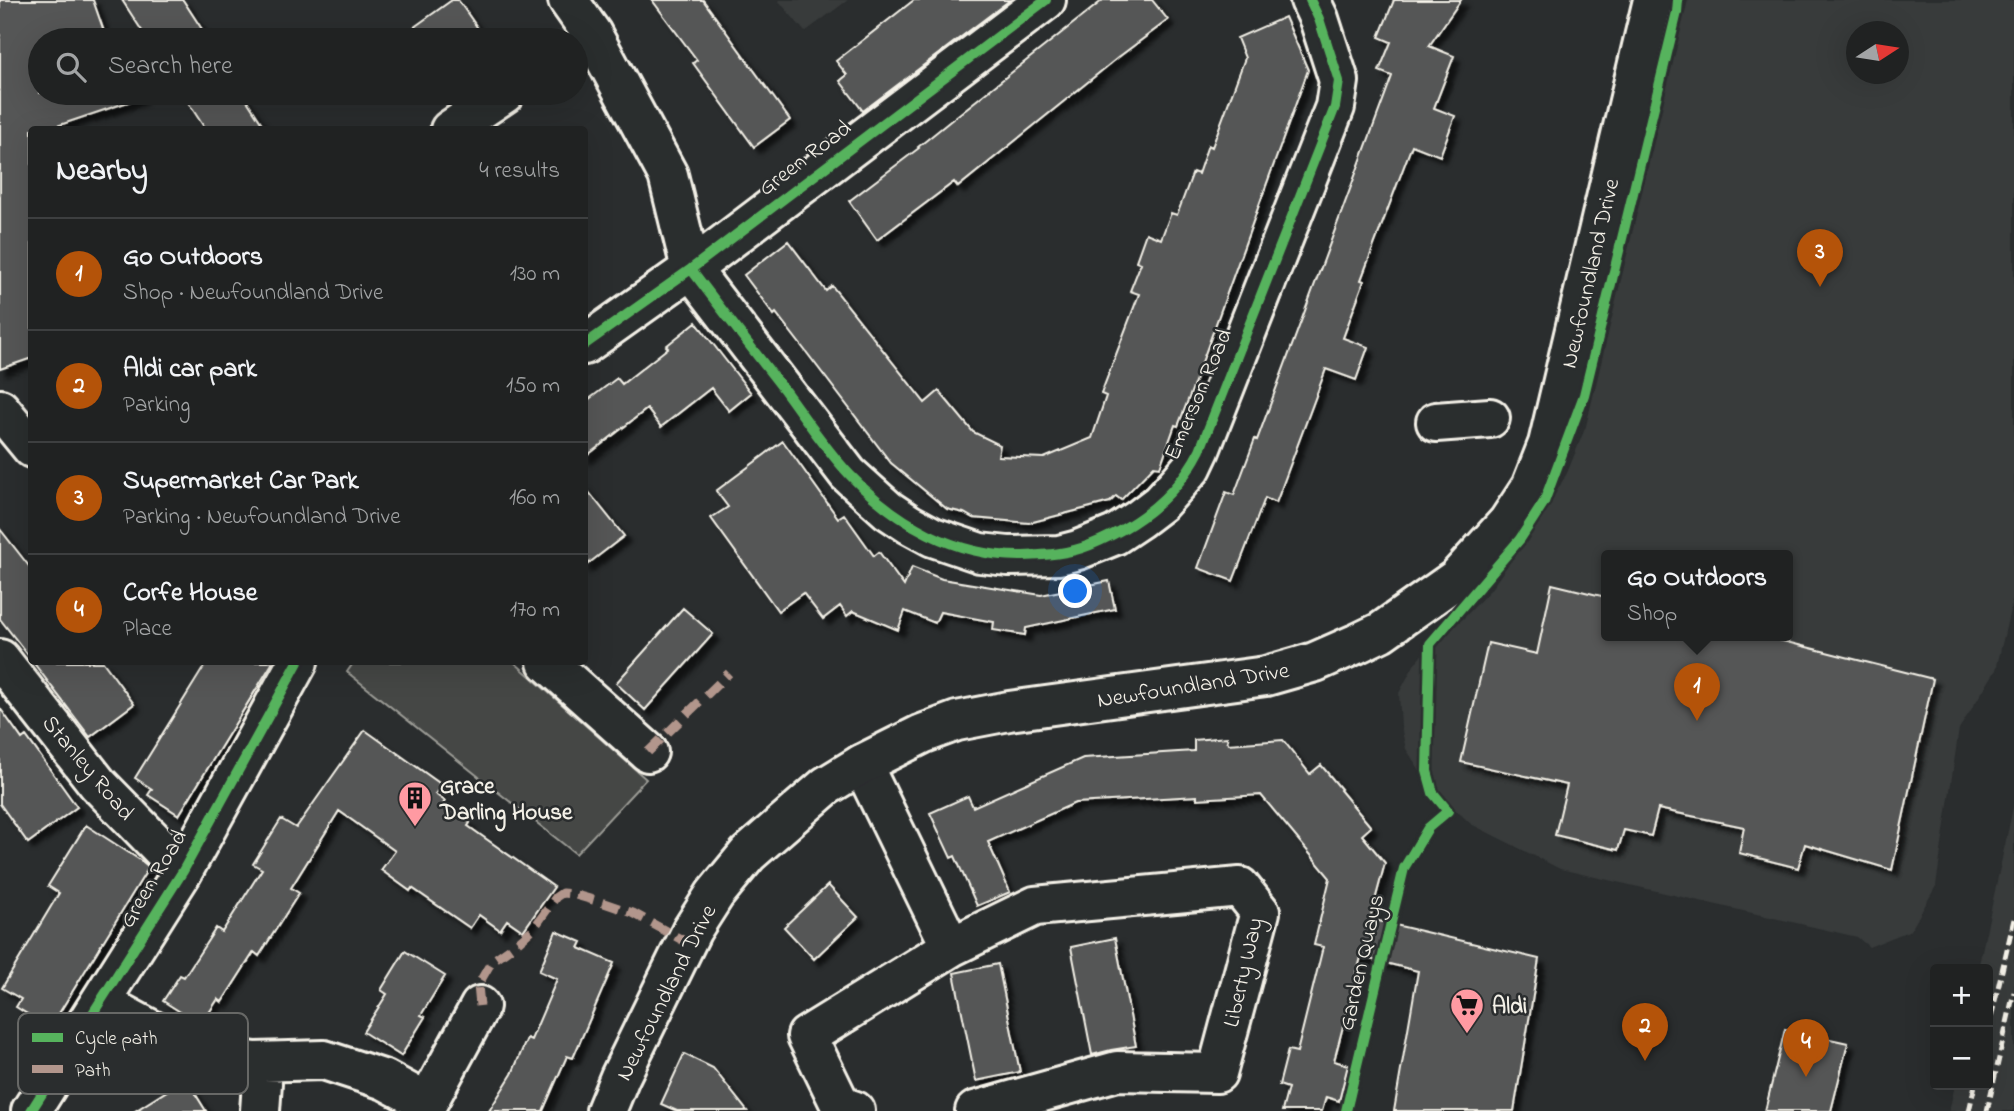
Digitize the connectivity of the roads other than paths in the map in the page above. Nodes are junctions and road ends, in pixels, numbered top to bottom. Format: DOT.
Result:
graph roads {
  1 [pos="568,0"];
  2 [pos="1046,0"];
  3 [pos="1653,0"];
  4 [pos="1321,6"];
  5 [pos="579,28"];
  6 [pos="588,46"];
  7 [pos="487,105"];
  8 [pos="456,126"];
  9 [pos="691,269"];
  10 [pos="588,342"];
  11 [pos="0,409"];
  12 [pos="1490,418"];
  13 [pos="1436,422"];
  14 [pos="28,443"];
  15 [pos="0,659"];
  16 [pos="296,665"];
  17 [pos="550,665"];
  18 [pos="648,752"];
  19 [pos="862,764"];
  20 [pos="183,871"];
  21 [pos="951,947"];
  22 [pos="100,1002"];
  23 [pos="480,1006"];
  24 [pos="93,1013"];
  25 [pos="120,1013"];
  26 [pos="248,1061"];
  27 [pos="255,1062"];
  28 [pos="42,1094"];
  29 [pos="425,1107"];
  30 [pos="31,1111"];
  31 [pos="260,1111"];
  32 [pos="606,1111"];
  33 [pos="855,1111"];
  34 [pos="975,1111"];
  1 -- 5 [label="street"];
  2 -- 9 [label="street, Green Road"];
  3 -- 19 [label="street, Newfoundland Drive"];
  4 -- 9 [label="street, Emerson Road"];
  6 -- 9 [label="street"];
  7 -- 8 [label="street"];
  9 -- 10 [label="street, Green Road"];
  11 -- 14 [label="street"];
  12 -- 13 [label="street"];
  15 -- 20 [label="street, Stanley Road"];
  16 -- 20 [label="street, Green Road"];
  17 -- 18 [label="street"];
  19 -- 21 [label="street"];
  19 -- 32 [label="street, Newfoundland Drive"];
  20 -- 22 [label="street, Green Road"];
  21 -- 33 [label="street, Liberty Way"];
  21 -- 34 [label="street, Liberty Way"];
  22 -- 24 [label="street, Green Road"];
  22 -- 25 [label="street"];
  23 -- 29 [label="street"];
  26 -- 27 [label="street"];
  27 -- 29 [label="street"];
  27 -- 31 [label="street"];
  28 -- 30 [label="street, Green Road"];
}
